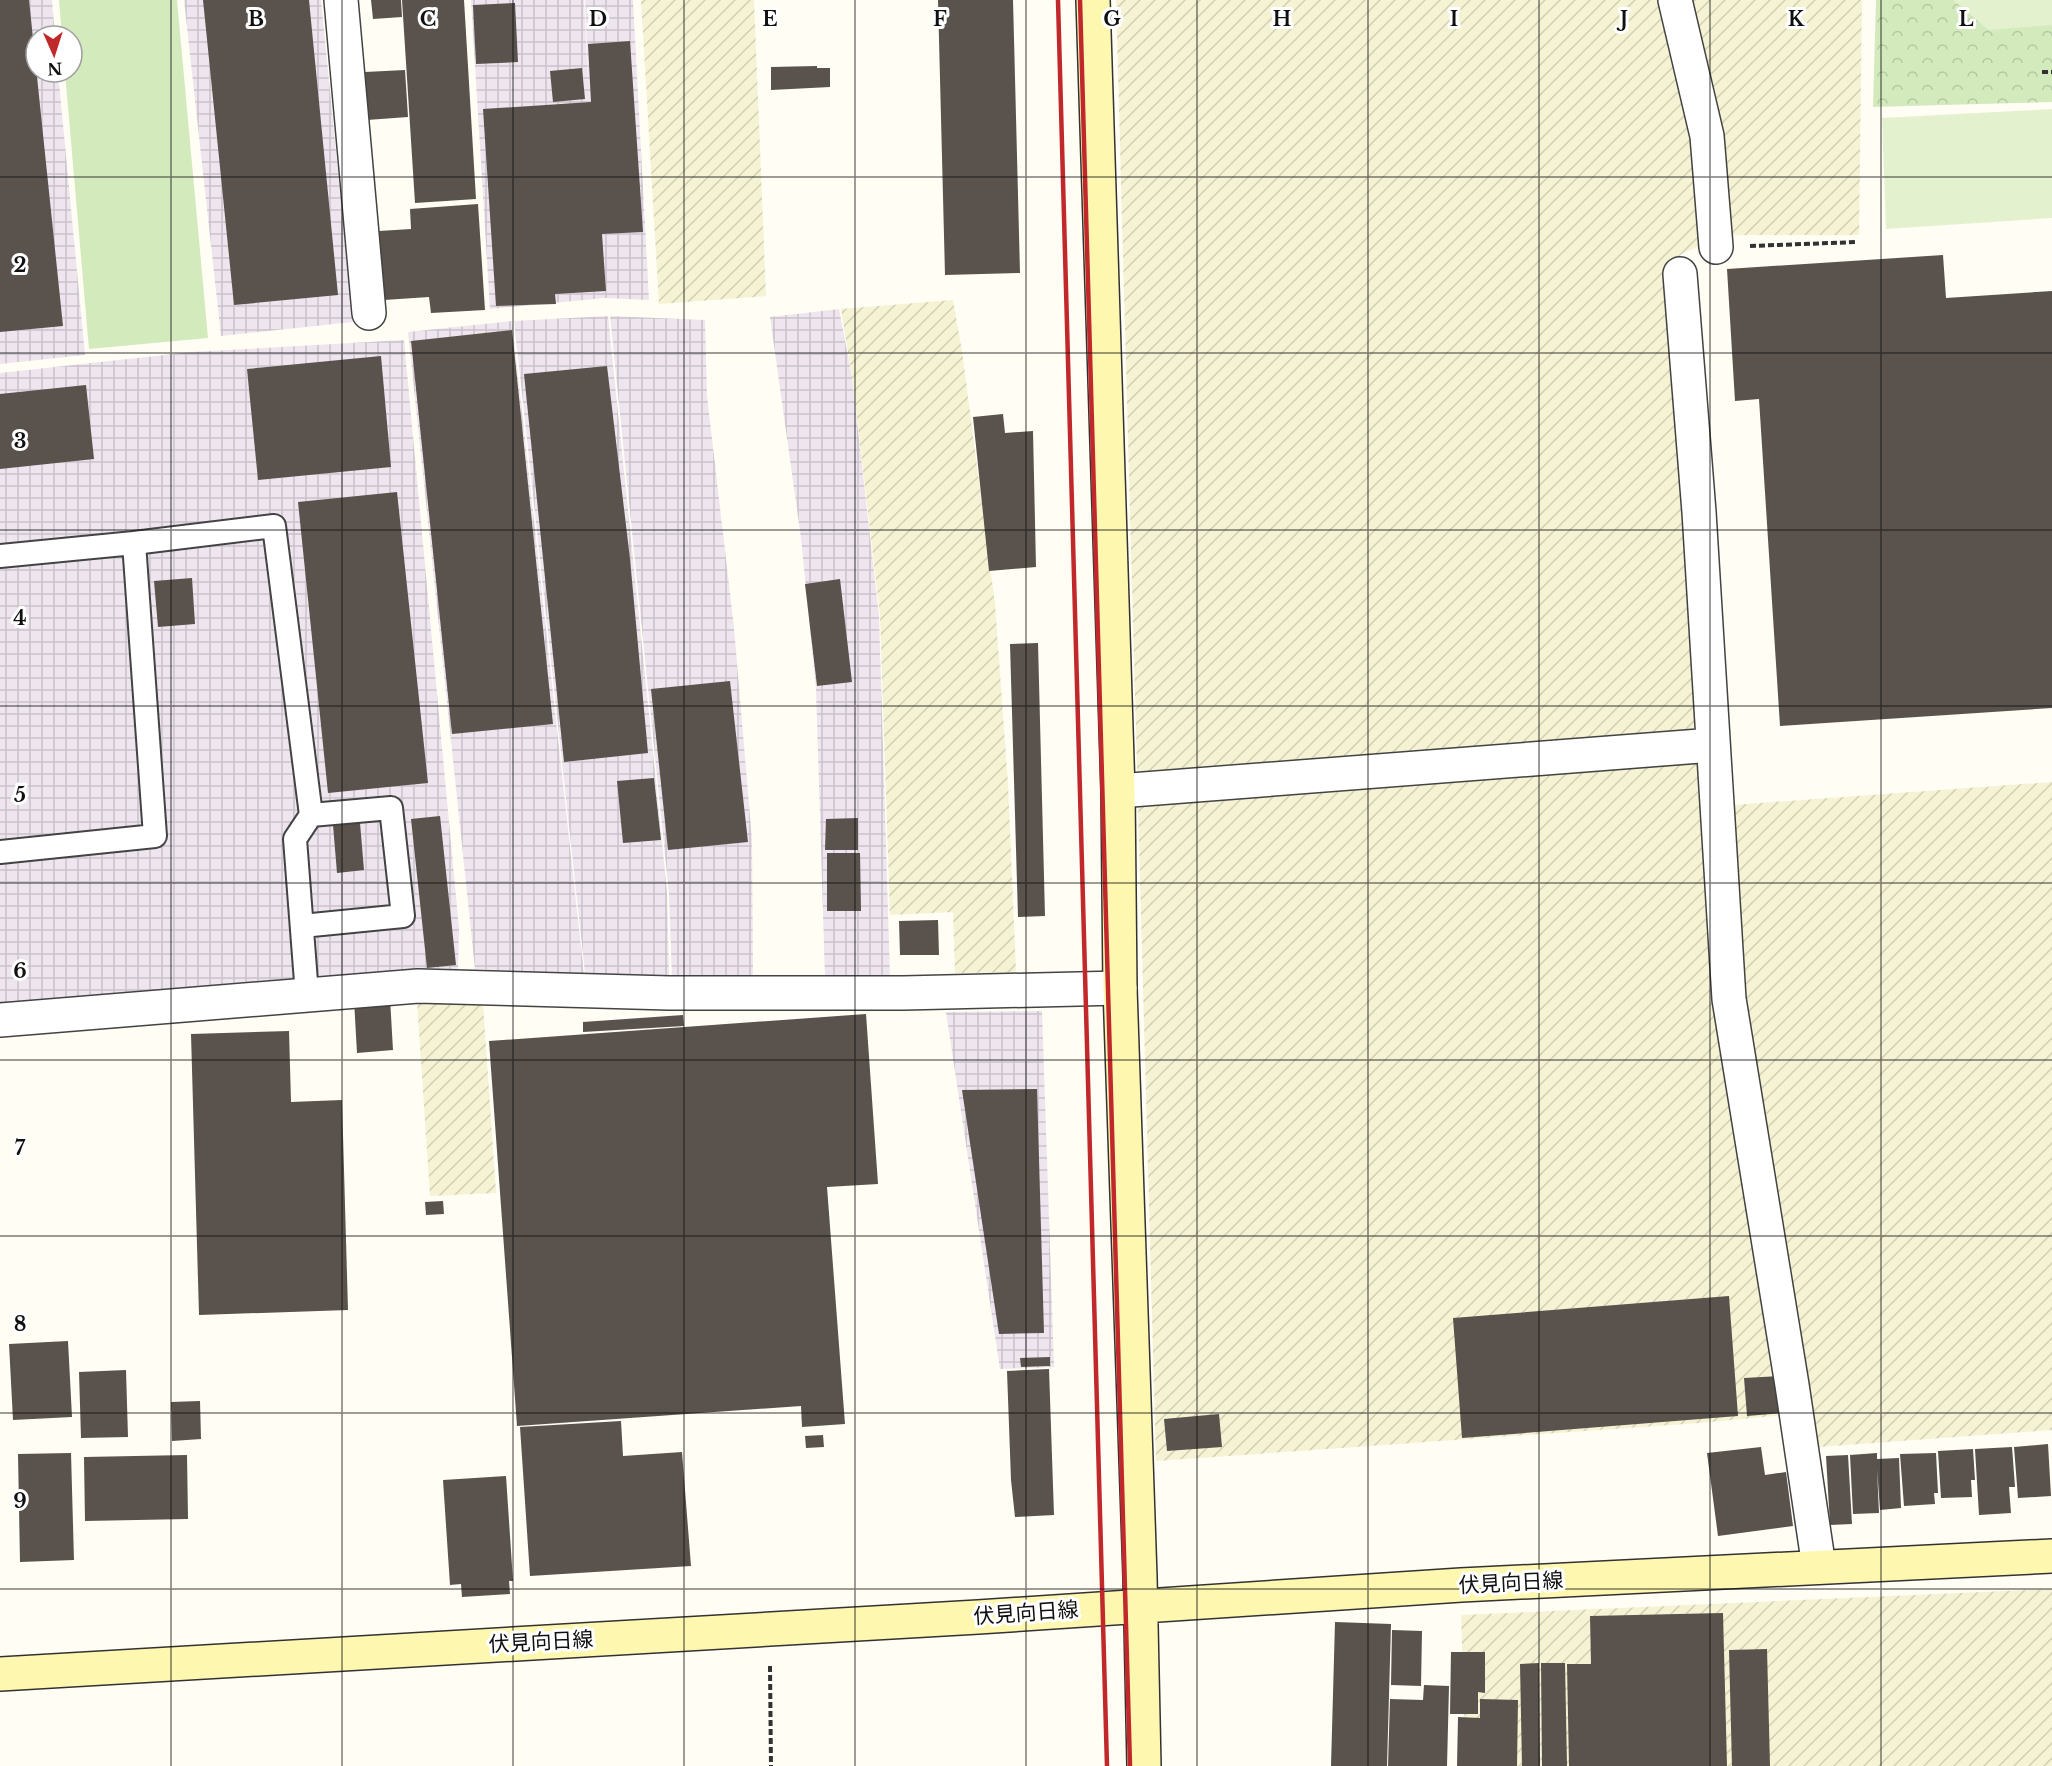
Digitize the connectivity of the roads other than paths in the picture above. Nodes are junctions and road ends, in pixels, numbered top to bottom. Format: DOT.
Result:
graph roads {
  1 [pos="341,0"];
  2 [pos="1093,0"];
  3 [pos="1676,0"];
  4 [pos="1716,247"];
  5 [pos="1680,274"];
  6 [pos="369,313"];
  7 [pos="134,543"];
  8 [pos="0,556"];
  9 [pos="1713,745"];
  10 [pos="1118,791"];
  11 [pos="311,815"];
  12 [pos="0,852"];
  13 [pos="302,926"];
  14 [pos="1120,988"];
  15 [pos="307,994"];
  16 [pos="0,1020"];
  17 [pos="2052,1556"];
  18 [pos="1819,1567"];
  19 [pos="1140,1606"];
  20 [pos="0,1674"];
  21 [pos="1144,1766"];
  1 -- 6 [label="street"];
  2 -- 10 [label="main road"];
  3 -- 4 [label="street"];
  5 -- 9 [label="street"];
  7 -- 8 [label="lane"];
  7 -- 11 [label="lane"];
  7 -- 12 [label="lane"];
  9 -- 10 [label="street"];
  9 -- 18 [label="street"];
  10 -- 14 [label="main road"];
  11 -- 13 [label="lane"];
  11 -- 13 [label="lane"];
  13 -- 15 [label="lane"];
  14 -- 15 [label="street"];
  14 -- 19 [label="main road"];
  15 -- 16 [label="street"];
  17 -- 18 [label="main road, 伏見向日線"];
  18 -- 19 [label="main road, 伏見向日線"];
  19 -- 20 [label="main road, 伏見向日線"];
  19 -- 21 [label="main road"];
}
